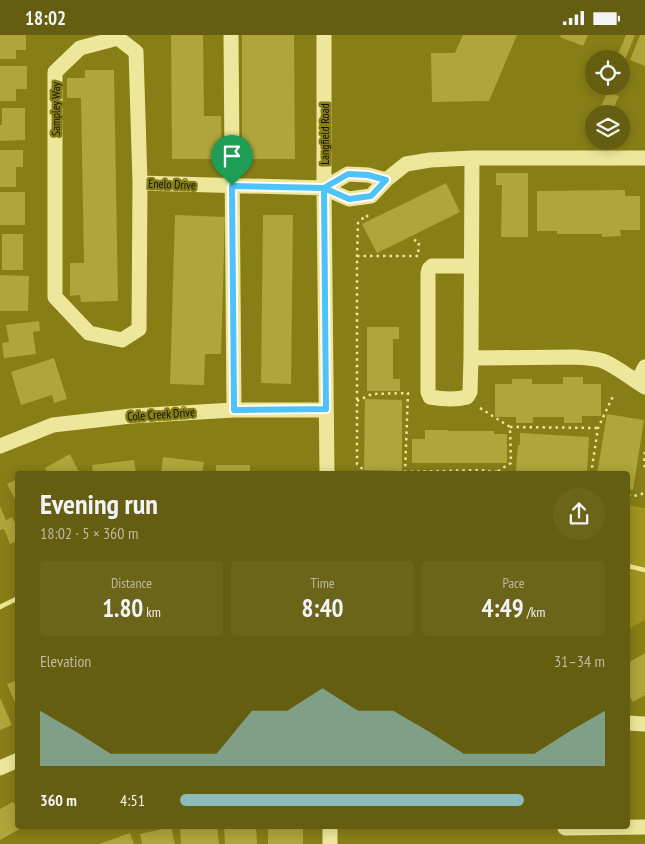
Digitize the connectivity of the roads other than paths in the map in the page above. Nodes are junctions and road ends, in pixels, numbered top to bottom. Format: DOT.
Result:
graph roads {
  1 [pos="232,35"];
  2 [pos="324,35"];
  3 [pos="472,158"];
  4 [pos="645,158"];
  5 [pos="386,180"];
  6 [pos="140,183"];
  7 [pos="232,186"];
  8 [pos="324,188"];
  9 [pos="471,266"];
  10 [pos="471,358"];
  11 [pos="645,367"];
  12 [pos="641,384"];
  13 [pos="326,409"];
  14 [pos="234,410"];
  15 [pos="0,446"];
  16 [pos="327,471"];
  17 [pos="630,723"];
  18 [pos="645,724"];
  19 [pos="15,761"];
  20 [pos="0,768"];
  21 [pos="630,827"];
  22 [pos="645,827"];
  23 [pos="330,829"];
  24 [pos="330,844"];
  1 -- 7 [label="street"];
  2 -- 8 [label="street, Langfield Road"];
  3 -- 4 [label="street"];
  3 -- 5 [label="street"];
  3 -- 9 [label="street"];
  5 -- 8 [label="street"];
  5 -- 8 [label="street"];
  6 -- 6 [label="street, Sampley Way"];
  6 -- 7 [label="street, Enelo Drive"];
  7 -- 8 [label="street, Enelo Drive"];
  7 -- 14 [label="street"];
  8 -- 13 [label="street, Langfield Road"];
  9 -- 10 [label="street"];
  9 -- 10 [label="street"];
  10 -- 12 [label="street"];
  11 -- 12 [label="street"];
  13 -- 14 [label="street, Cole Creek Drive"];
  13 -- 16 [label="street, Langfield Road"];
  14 -- 15 [label="street, Cole Creek Drive"];
  17 -- 18 [label="street"];
  19 -- 20 [label="street"];
  21 -- 22 [label="street"];
  23 -- 24 [label="street"];
}
